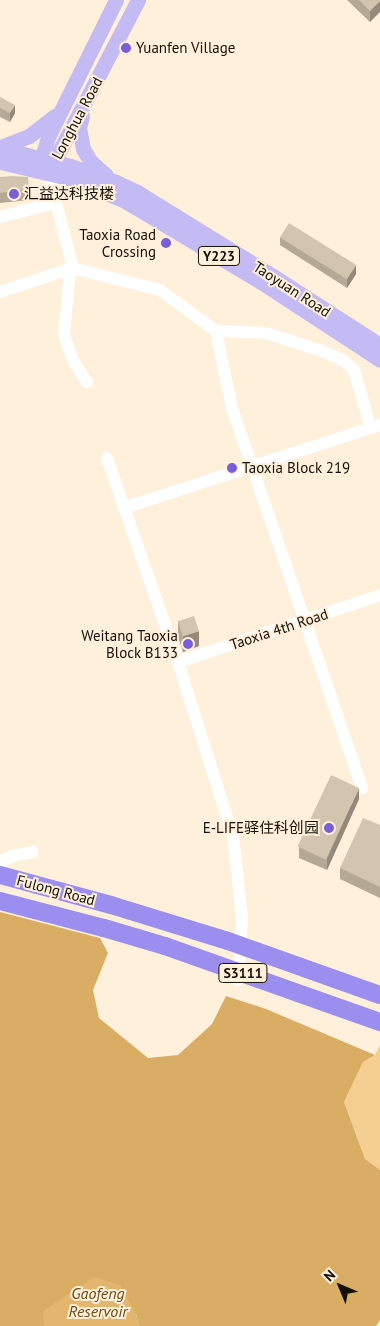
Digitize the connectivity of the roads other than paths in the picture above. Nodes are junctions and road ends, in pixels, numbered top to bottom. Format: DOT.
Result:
graph roads {
  1 [pos="116,0"];
  2 [pos="138,0"];
  3 [pos="85,105"];
  4 [pos="62,107"];
  5 [pos="0,148"];
  6 [pos="0,162"];
  7 [pos="48,164"];
  8 [pos="116,182"];
  9 [pos="56,203"];
  10 [pos="0,217"];
  11 [pos="72,268"];
  12 [pos="0,292"];
  13 [pos="216,331"];
  14 [pos="380,345"];
  15 [pos="380,360"];
  16 [pos="87,382"];
  17 [pos="375,427"];
  18 [pos="107,458"];
  19 [pos="252,468"];
  20 [pos="124,508"];
  21 [pos="380,595"];
  22 [pos="306,620"];
  23 [pos="178,662"];
  24 [pos="362,788"];
  25 [pos="33,852"];
  26 [pos="0,862"];
  27 [pos="0,875"];
  28 [pos="0,901"];
  29 [pos="238,980"];
  30 [pos="380,995"];
  31 [pos="380,1022"];
  1 -- 4 [label="main road, Longhua Road"];
  2 -- 3 [label="main road, Longhua Road"];
  3 -- 7 [label="main road, Longhua Road"];
  3 -- 8 [label="main road"];
  4 -- 5 [label="main road"];
  4 -- 7 [label="main road, Longhua Road"];
  5 -- 7 [label="main road"];
  6 -- 7 [label="main road"];
  7 -- 8 [label="main road, Taoyuan Road / Y223"];
  7 -- 9 [label="street"];
  7 -- 15 [label="main road, Taoyuan Road / Y223"];
  8 -- 14 [label="main road, Taoyuan Road / Y223"];
  9 -- 10 [label="street"];
  9 -- 11 [label="street"];
  11 -- 12 [label="street"];
  11 -- 13 [label="street"];
  11 -- 16 [label="street"];
  13 -- 17 [label="street"];
  13 -- 19 [label="street"];
  17 -- 19 [label="street"];
  18 -- 20 [label="street"];
  19 -- 20 [label="street"];
  19 -- 22 [label="street"];
  20 -- 23 [label="street"];
  21 -- 22 [label="street, Taoxia 4th Road"];
  22 -- 23 [label="street, Taoxia 4th Road"];
  22 -- 24 [label="street"];
  23 -- 29 [label="street"];
  25 -- 26 [label="street"];
  27 -- 30 [label="highway, Fulong Road / S3111"];
  28 -- 31 [label="highway, Fulong Road / S3111"];
}
